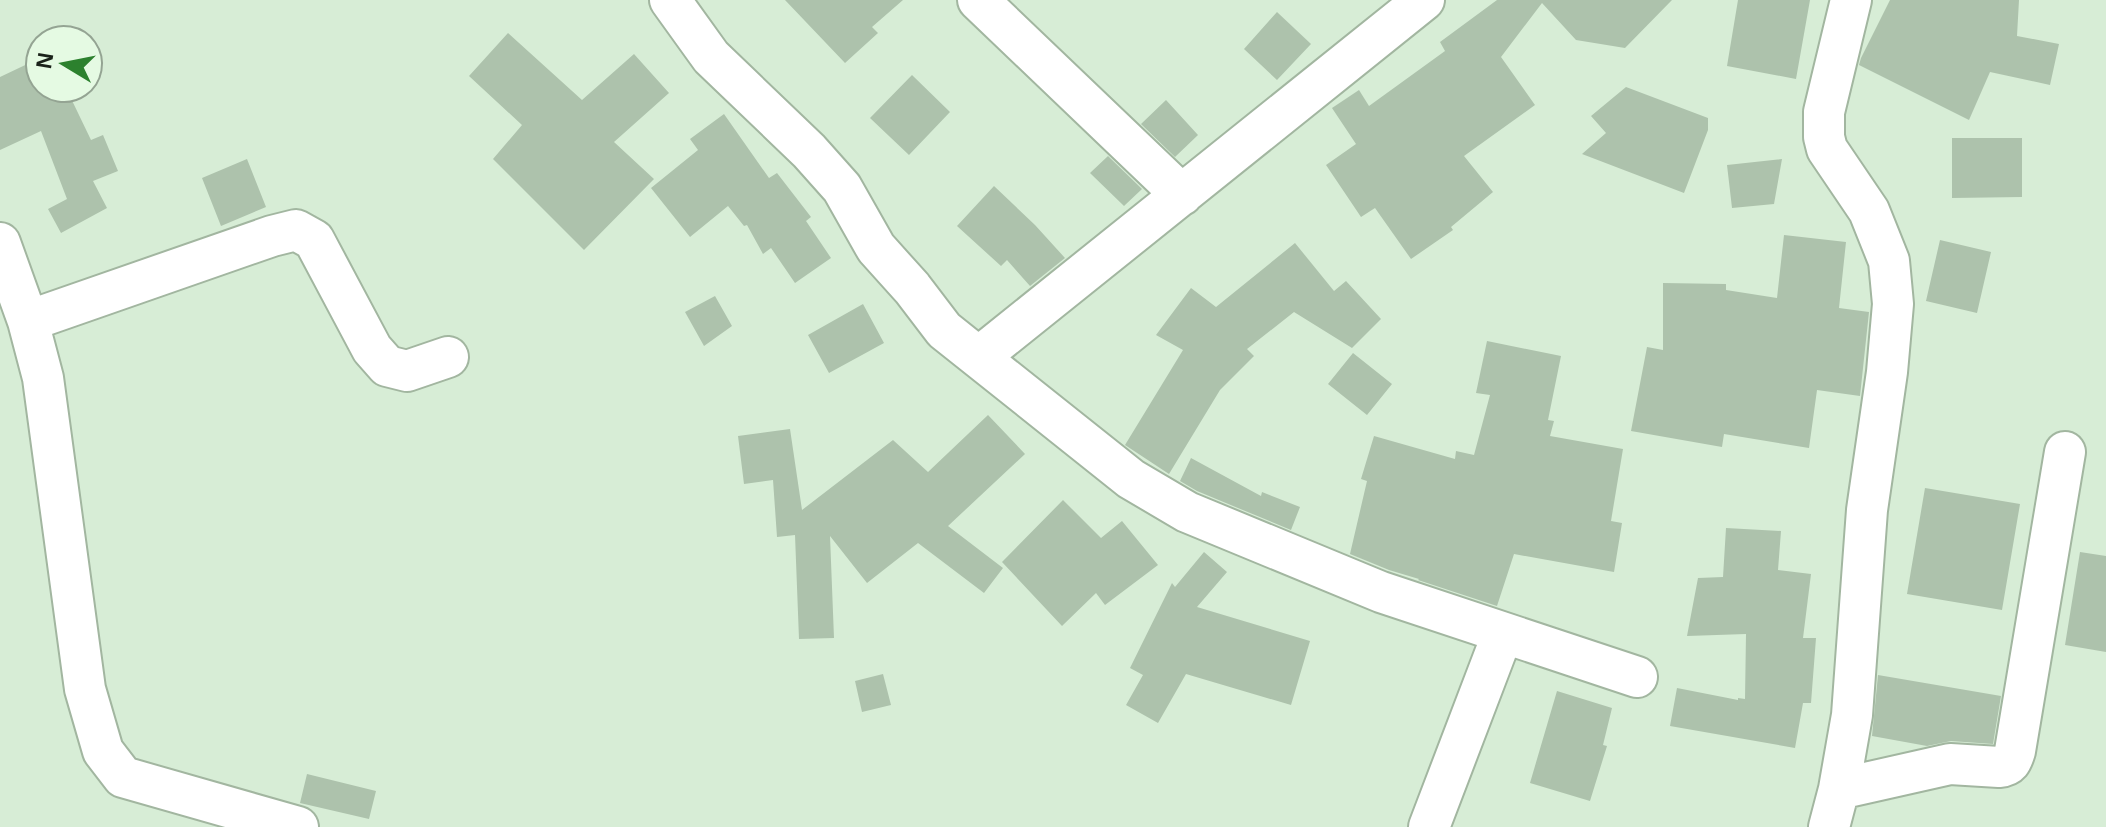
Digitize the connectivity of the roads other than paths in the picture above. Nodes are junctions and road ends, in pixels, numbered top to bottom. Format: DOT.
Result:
graph roads {
  1 [pos="670,0"];
  2 [pos="978,0"];
  3 [pos="1424,0"];
  4 [pos="1851,0"];
  5 [pos="1182,195"];
  6 [pos="0,243"];
  7 [pos="28,321"];
  8 [pos="448,357"];
  9 [pos="979,357"];
  10 [pos="2065,452"];
  11 [pos="1503,633"];
  12 [pos="1637,677"];
  13 [pos="1839,789"];
  14 [pos="283,825"];
  15 [pos="1429,827"];
  16 [pos="1829,827"];
  1 -- 9 [label="street"];
  2 -- 5 [label="street"];
  3 -- 5 [label="street"];
  4 -- 13 [label="street"];
  5 -- 9 [label="street"];
  6 -- 7 [label="street"];
  7 -- 8 [label="street"];
  7 -- 14 [label="street"];
  9 -- 11 [label="street"];
  10 -- 13 [label="street"];
  11 -- 12 [label="street"];
  11 -- 15 [label="street"];
  13 -- 16 [label="street"];
}
